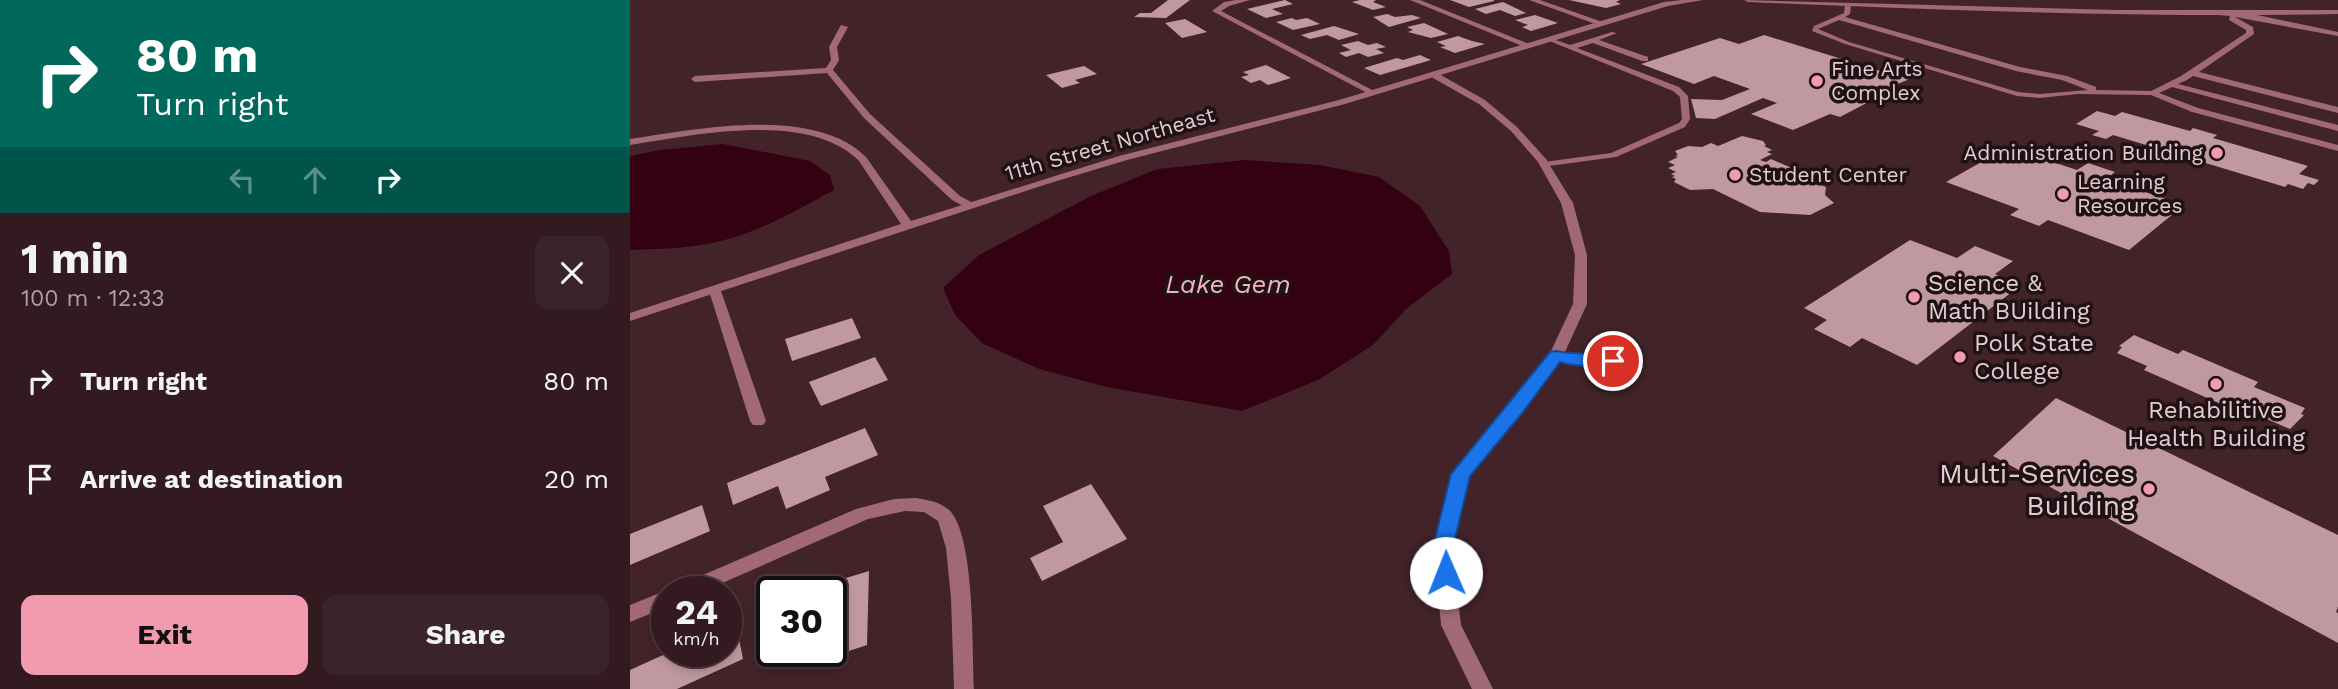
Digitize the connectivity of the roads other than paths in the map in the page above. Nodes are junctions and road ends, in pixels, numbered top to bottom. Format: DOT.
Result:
graph roads {
  1 [pos="1246,0"];
  2 [pos="1414,0"];
  3 [pos="1533,0"];
  4 [pos="1699,0"];
  5 [pos="1748,0"];
  6 [pos="1670,2"];
  7 [pos="1848,5"];
  8 [pos="2338,12"];
  9 [pos="2221,13"];
  10 [pos="1841,18"];
  11 [pos="1604,24"];
  12 [pos="844,27"];
  13 [pos="1614,33"];
  14 [pos="2338,34"];
  15 [pos="1550,40"];
  16 [pos="1592,40"];
  17 [pos="1531,46"];
  18 [pos="1570,48"];
  19 [pos="1645,59"];
  20 [pos="830,69"];
  21 [pos="1436,76"];
  22 [pos="2189,76"];
  23 [pos="695,79"];
  24 [pos="2174,85"];
  25 [pos="2100,92"];
  26 [pos="1374,93"];
  27 [pos="2152,93"];
  28 [pos="2338,110"];
  29 [pos="2338,128"];
  30 [pos="630,142"];
  31 [pos="2338,148"];
  32 [pos="1544,165"];
  33 [pos="968,205"];
  34 [pos="908,225"];
  35 [pos="715,291"];
  36 [pos="630,317"];
  37 [pos="1556,356"];
  38 [pos="1633,361"];
  39 [pos="758,421"];
  40 [pos="719,576"];
  41 [pos="651,605"];
  42 [pos="630,614"];
  43 [pos="964,689"];
  44 [pos="1483,689"];
  1 -- 26 [label="street"];
  2 -- 17 [label="street"];
  3 -- 11 [label="street"];
  4 -- 6 [label="street, 11th Street Northeast"];
  5 -- 7 [label="street"];
  6 -- 11 [label="street, 11th Street Northeast"];
  7 -- 9 [label="street"];
  7 -- 10 [label="lane"];
  8 -- 9 [label="street"];
  9 -- 14 [label="street"];
  9 -- 22 [label="street"];
  10 -- 25 [label="lane"];
  10 -- 25 [label="lane"];
  11 -- 15 [label="street, 11th Street Northeast"];
  12 -- 20 [label="street"];
  13 -- 16 [label="lane"];
  15 -- 17 [label="street, 11th Street Northeast"];
  15 -- 18 [label="lane"];
  16 -- 18 [label="lane"];
  16 -- 19 [label="lane"];
  17 -- 21 [label="street, 11th Street Northeast"];
  18 -- 32 [label="lane"];
  20 -- 23 [label="street"];
  20 -- 33 [label="street"];
  21 -- 26 [label="street, 11th Street Northeast"];
  21 -- 32 [label="street"];
  22 -- 24 [label="lane"];
  22 -- 28 [label="street"];
  24 -- 27 [label="lane"];
  24 -- 29 [label="lane"];
  25 -- 27 [label="lane"];
  26 -- 33 [label="street, 11th Street Northeast"];
  27 -- 31 [label="lane"];
  30 -- 34 [label="street"];
  32 -- 37 [label="street"];
  33 -- 34 [label="street, 11th Street Northeast"];
  34 -- 35 [label="street, 11th Street Northeast"];
  35 -- 36 [label="street, 11th Street Northeast"];
  35 -- 39 [label="street"];
  37 -- 38 [label="lane"];
  37 -- 44 [label="street"];
  40 -- 43 [label="street"];
  41 -- 42 [label="street"];
}
